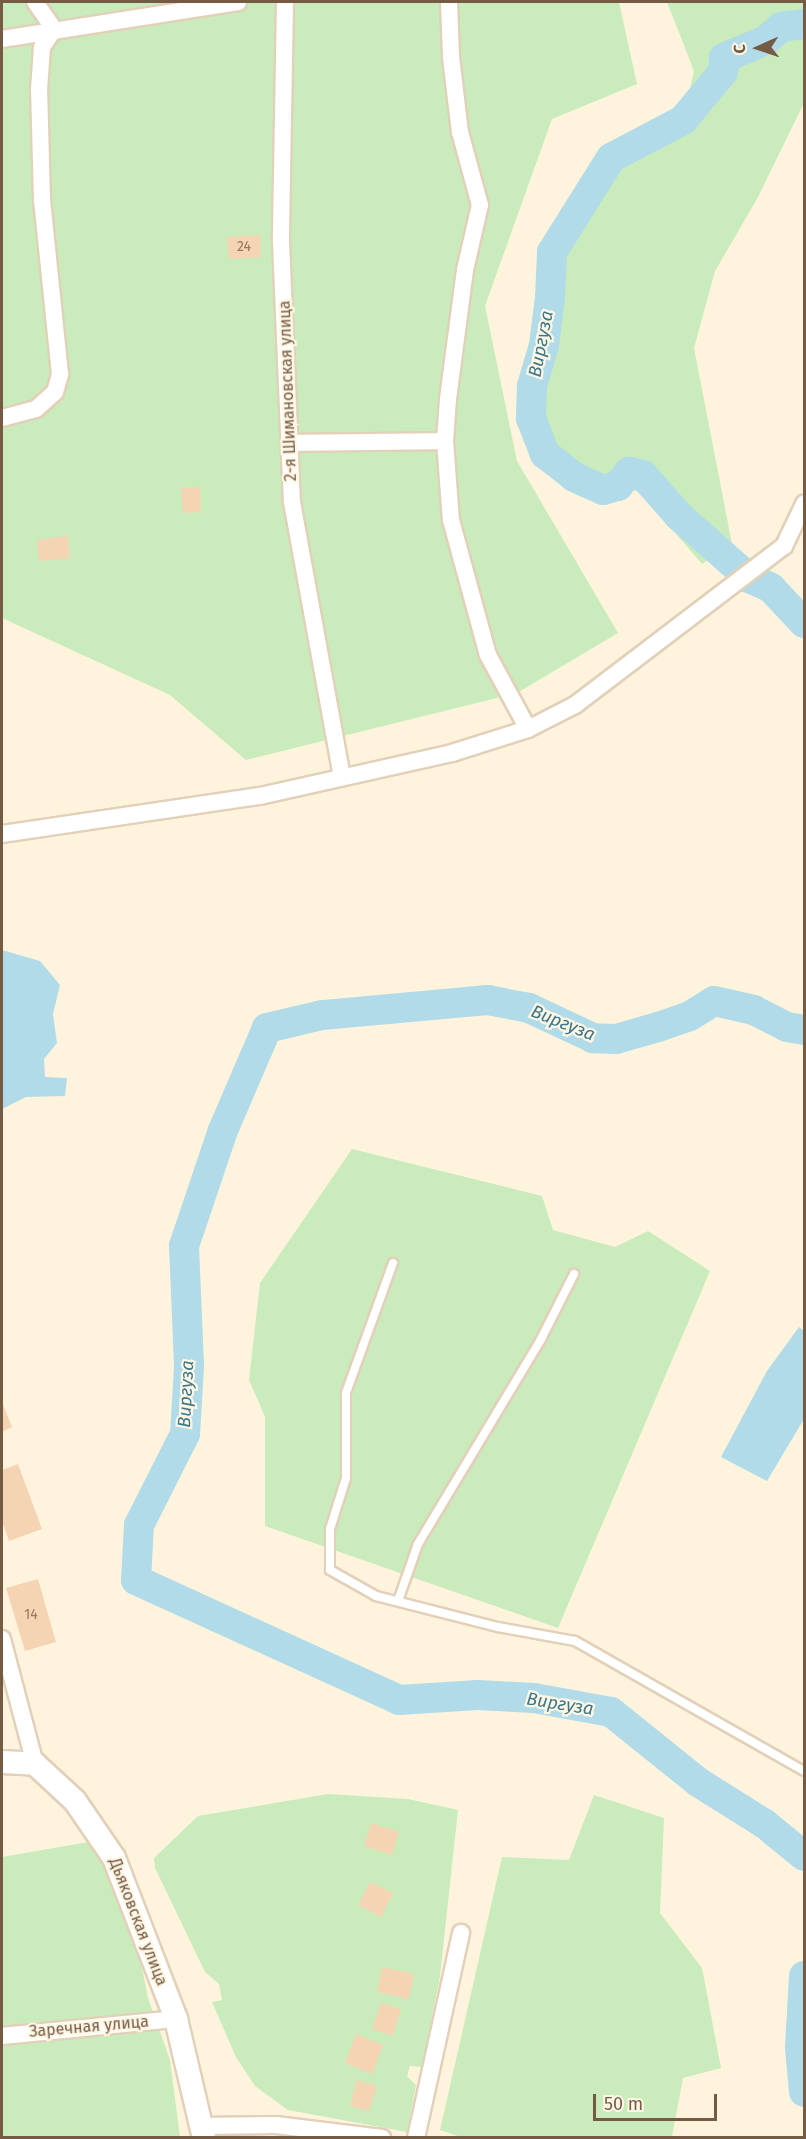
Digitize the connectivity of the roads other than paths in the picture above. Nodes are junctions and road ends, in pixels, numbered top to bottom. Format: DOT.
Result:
graph roads {
  1 [pos="36,2"];
  2 [pos="238,2"];
  3 [pos="285,2"];
  4 [pos="449,2"];
  5 [pos="54,29"];
  6 [pos="2,39"];
  7 [pos="2,417"];
  8 [pos="445,441"];
  9 [pos="290,443"];
  10 [pos="804,504"];
  11 [pos="528,729"];
  12 [pos="342,776"];
  13 [pos="2,834"];
  14 [pos="393,1263"];
  15 [pos="574,1274"];
  16 [pos="398,1601"];
  17 [pos="2,1639"];
  18 [pos="2,1762"];
  19 [pos="35,1764"];
  20 [pos="804,1771"];
  21 [pos="460,1933"];
  22 [pos="176,2019"];
  23 [pos="2,2036"];
  24 [pos="203,2132"];
  25 [pos="382,2138"];
  26 [pos="416,2138"];
  1 -- 5 [label="street"];
  2 -- 5 [label="street"];
  3 -- 9 [label="street, 2-я Шимановская улица"];
  4 -- 8 [label="street"];
  5 -- 6 [label="street"];
  5 -- 7 [label="street"];
  8 -- 9 [label="street"];
  8 -- 11 [label="street"];
  9 -- 12 [label="street, 2-я Шимановская улица"];
  10 -- 11 [label="street"];
  11 -- 12 [label="street"];
  12 -- 13 [label="street"];
  14 -- 16 [label="lane"];
  15 -- 16 [label="lane"];
  16 -- 20 [label="lane"];
  17 -- 19 [label="street"];
  18 -- 19 [label="street"];
  19 -- 22 [label="street, Дьяковская улица"];
  21 -- 26 [label="street"];
  22 -- 23 [label="street, Заречная улица"];
  22 -- 24 [label="street, Дьяковская улица"];
  24 -- 25 [label="street"];
}
